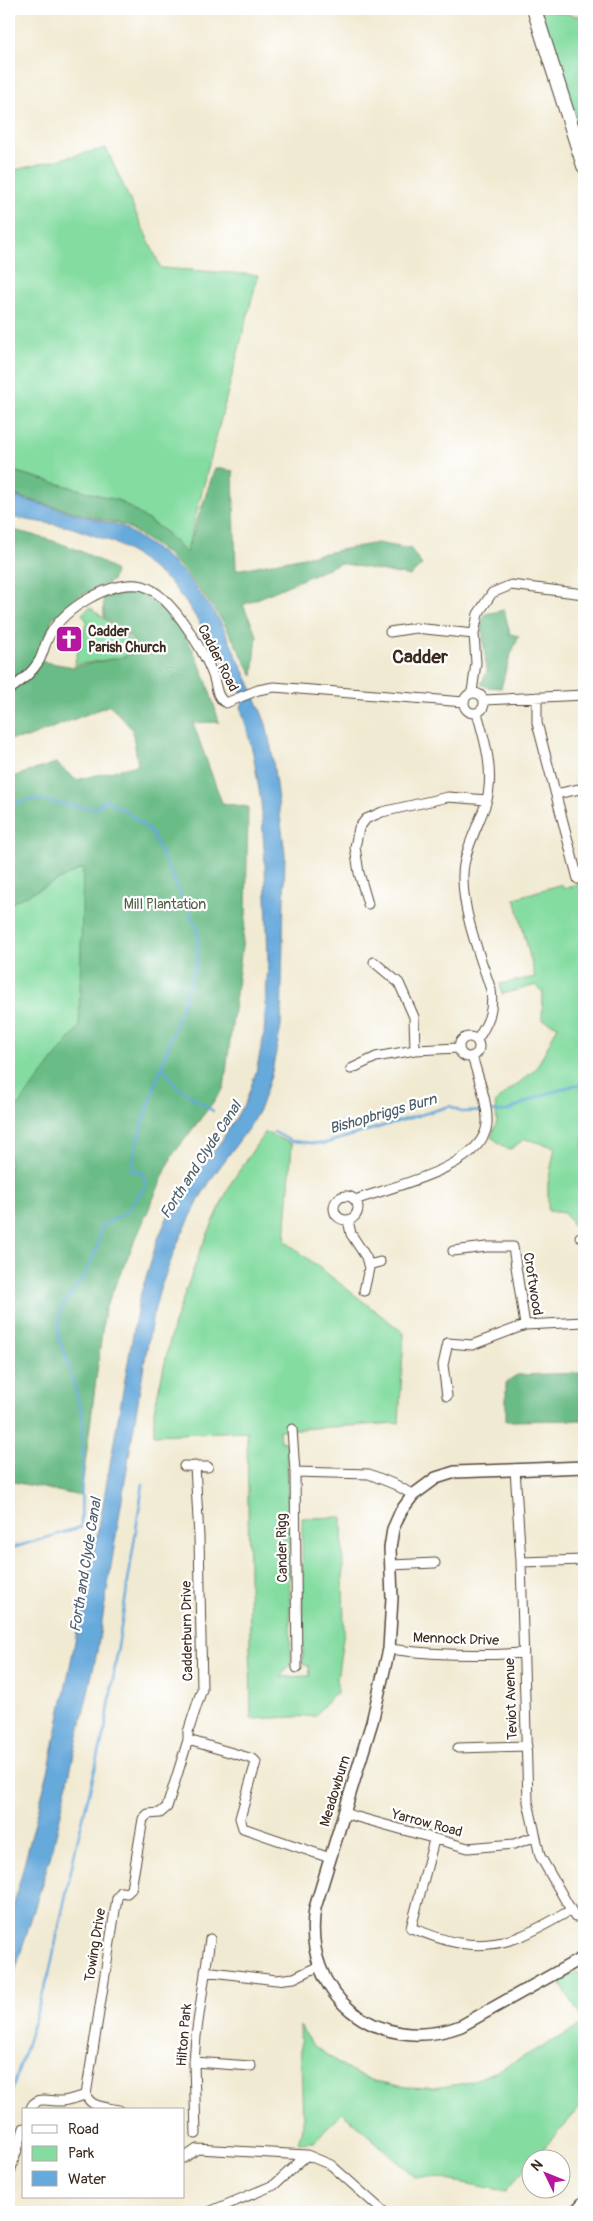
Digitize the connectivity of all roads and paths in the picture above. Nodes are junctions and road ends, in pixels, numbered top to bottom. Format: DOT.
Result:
graph roads {
  1 [pos="534,9"];
  2 [pos="584,166"];
  3 [pos="584,594"];
  4 [pos="390,632"];
  5 [pos="474,634"];
  6 [pos="9,690"];
  7 [pos="472,692"];
  8 [pos="584,695"];
  9 [pos="537,697"];
  10 [pos="484,700"];
  11 [pos="464,702"];
  12 [pos="477,713"];
  13 [pos="584,788"];
  14 [pos="556,794"];
  15 [pos="487,800"];
  16 [pos="578,880"];
  17 [pos="368,904"];
  18 [pos="374,962"];
  19 [pos="477,1040"];
  20 [pos="459,1048"];
  21 [pos="415,1050"];
  22 [pos="472,1056"];
  23 [pos="351,1069"];
  24 [pos="356,1200"];
  25 [pos="348,1220"];
  26 [pos="453,1251"];
  27 [pos="380,1262"];
  28 [pos="368,1265"];
  29 [pos="364,1291"];
  30 [pos="584,1322"];
  31 [pos="526,1325"];
  32 [pos="447,1396"];
  33 [pos="292,1429"];
  34 [pos="184,1466"];
  35 [pos="195,1466"];
  36 [pos="208,1466"];
  37 [pos="584,1467"];
  38 [pos="515,1469"];
  39 [pos="295,1472"];
  40 [pos="413,1495"];
  41 [pos="584,1560"];
  42 [pos="521,1562"];
  43 [pos="435,1563"];
  44 [pos="391,1565"];
  45 [pos="389,1649"];
  46 [pos="523,1653"];
  47 [pos="297,1668"];
  48 [pos="188,1740"];
  49 [pos="527,1746"];
  50 [pos="458,1748"];
  51 [pos="343,1813"];
  52 [pos="534,1837"];
  53 [pos="434,1840"];
  54 [pos="330,1858"];
  55 [pos="210,1939"];
  56 [pos="584,1957"];
  57 [pos="319,1966"];
  58 [pos="205,1971"];
  59 [pos="194,2062"];
  60 [pos="251,2066"];
  61 [pos="86,2095"];
  62 [pos="31,2108"];
  63 [pos="108,2108"];
  64 [pos="22,2134"];
  65 [pos="197,2141"];
  66 [pos="308,2155"];
  67 [pos="185,2157"];
  68 [pos="9,2175"];
  69 [pos="584,2202"];
  70 [pos="209,2212"];
  71 [pos="384,2212"];
  72 [pos="575,2212"];
  1 -- 2 [label="main road"];
  3 -- 5 [label="street"];
  4 -- 5 [label="street"];
  5 -- 7 [label="street"];
  6 -- 11 [label="street, Cadder Road"];
  7 -- 10 [label="street"];
  7 -- 11 [label="street"];
  8 -- 9 [label="street"];
  9 -- 10 [label="street"];
  9 -- 14 [label="street"];
  10 -- 12 [label="street"];
  11 -- 12 [label="street"];
  12 -- 15 [label="street"];
  13 -- 14 [label="street"];
  14 -- 16 [label="street"];
  15 -- 17 [label="street"];
  15 -- 19 [label="street"];
  18 -- 21 [label="street"];
  19 -- 20 [label="street"];
  19 -- 22 [label="street"];
  20 -- 21 [label="street"];
  20 -- 22 [label="street"];
  21 -- 23 [label="street"];
  22 -- 24 [label="street"];
  24 -- 25 [label="street"];
  24 -- 25 [label="street"];
  25 -- 28 [label="street"];
  26 -- 31 [label="street, Croftwood"];
  27 -- 28 [label="street"];
  28 -- 29 [label="street"];
  30 -- 31 [label="street"];
  31 -- 32 [label="street"];
  33 -- 39 [label="street, Cander Rigg"];
  34 -- 35 [label="street"];
  35 -- 36 [label="street"];
  35 -- 48 [label="street, Cadderburn Drive"];
  37 -- 38 [label="street, Meadowburn"];
  38 -- 40 [label="street, Meadowburn"];
  38 -- 42 [label="street, Teviot Avenue"];
  39 -- 40 [label="street"];
  39 -- 47 [label="street, Cander Rigg"];
  40 -- 44 [label="street, Meadowburn"];
  41 -- 42 [label="street"];
  42 -- 46 [label="street, Teviot Avenue"];
  43 -- 44 [label="street"];
  44 -- 45 [label="street, Meadowburn"];
  45 -- 46 [label="street, Mennock Drive"];
  45 -- 51 [label="street, Meadowburn"];
  46 -- 49 [label="street, Teviot Avenue"];
  48 -- 54 [label="street"];
  48 -- 61 [label="street, Towing Drive"];
  49 -- 50 [label="street"];
  49 -- 52 [label="street, Teviot Avenue"];
  51 -- 53 [label="street, Yarrow Road"];
  51 -- 54 [label="street, Meadowburn"];
  52 -- 53 [label="street, Yarrow Road"];
  52 -- 53 [label="street, Teviot Avenue"];
  54 -- 57 [label="street, Meadowburn"];
  55 -- 58 [label="street, Hilton Park"];
  56 -- 57 [label="street, Meadowburn"];
  57 -- 58 [label="street"];
  58 -- 59 [label="street, Hilton Park"];
  59 -- 60 [label="street"];
  59 -- 65 [label="street, Hilton Park"];
  61 -- 62 [label="street"];
  61 -- 63 [label="street"];
  64 -- 68 [label="street"];
  65 -- 66 [label="street"];
  65 -- 67 [label="street"];
  66 -- 70 [label="street"];
  66 -- 71 [label="street"];
  69 -- 72 [label="street"];
}
